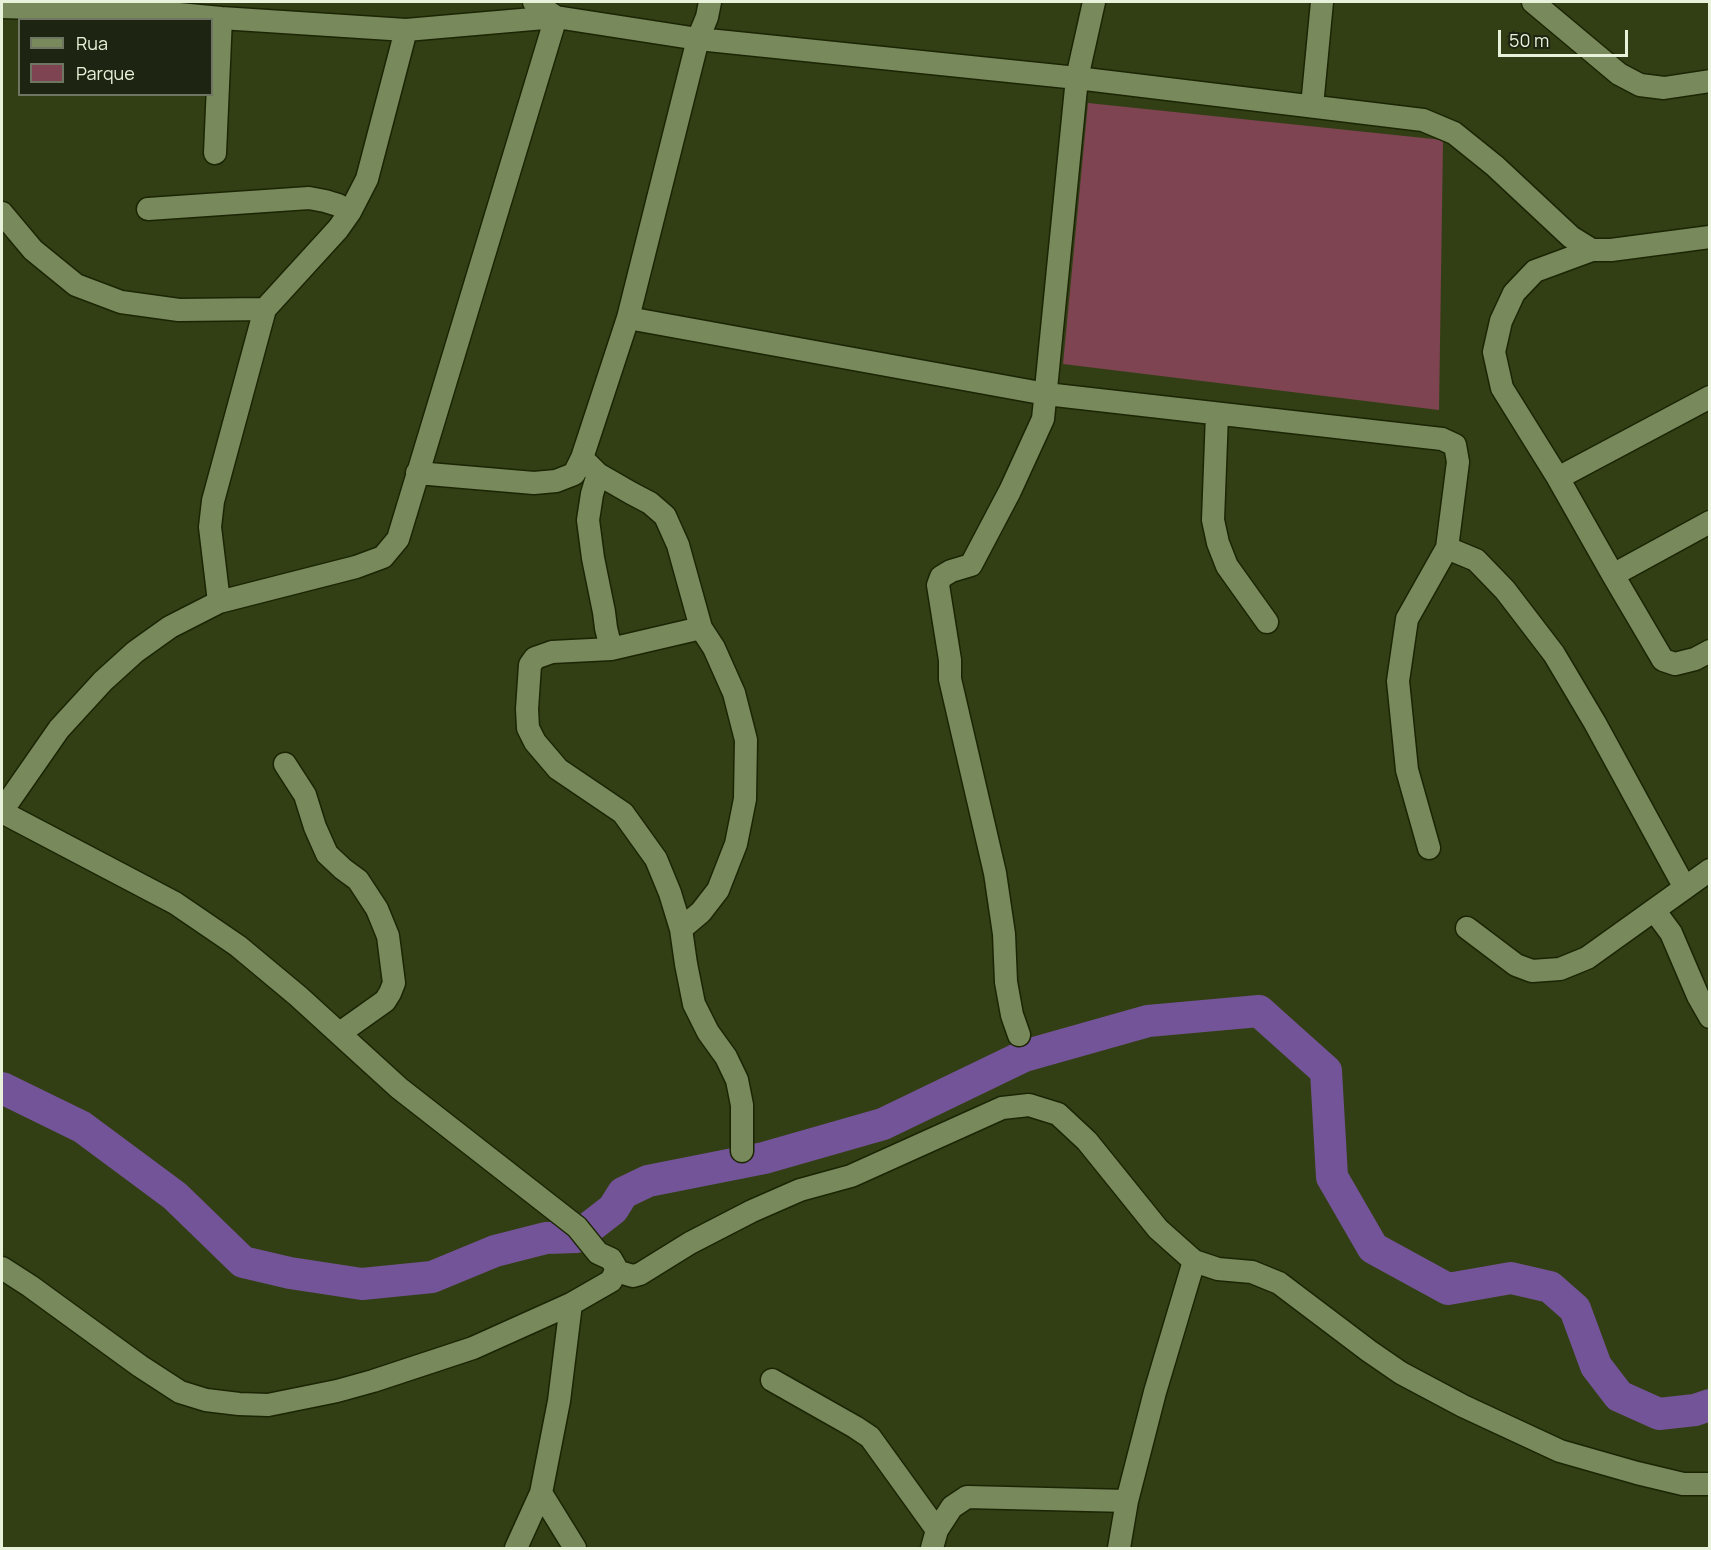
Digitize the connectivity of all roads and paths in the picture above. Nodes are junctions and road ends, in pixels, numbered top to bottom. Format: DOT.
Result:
graph roads {
  1 [pos="534,2"];
  2 [pos="710,2"];
  3 [pos="1094,2"];
  4 [pos="1322,2"];
  5 [pos="1533,2"];
  6 [pos="2,7"];
  7 [pos="556,17"];
  8 [pos="221,18"];
  9 [pos="406,30"];
  10 [pos="698,39"];
  11 [pos="1077,78"];
  12 [pos="1710,81"];
  13 [pos="1312,106"];
  14 [pos="215,153"];
  15 [pos="148,209"];
  16 [pos="350,212"];
  17 [pos="2,213"];
  18 [pos="1710,237"];
  19 [pos="1592,250"];
  20 [pos="265,309"];
  21 [pos="628,318"];
  22 [pos="1046,394"];
  23 [pos="1710,397"];
  24 [pos="1217,414"];
  25 [pos="582,458"];
  26 [pos="417,473"];
  27 [pos="598,474"];
  28 [pos="1558,478"];
  29 [pos="1710,522"];
  30 [pos="1447,548"];
  31 [pos="1613,575"];
  32 [pos="219,602"];
  33 [pos="1267,622"];
  34 [pos="701,628"];
  35 [pos="612,649"];
  36 [pos="1710,651"];
  37 [pos="285,764"];
  38 [pos="2,811"];
  39 [pos="1429,848"];
  40 [pos="1710,870"];
  41 [pos="1685,888"];
  42 [pos="1654,910"];
  43 [pos="681,928"];
  44 [pos="1467,928"];
  45 [pos="1710,1017"];
  46 [pos="340,1033"];
  47 [pos="1019,1035"];
  48 [pos="742,1151"];
  49 [pos="1194,1260"];
  50 [pos="2,1268"];
  51 [pos="616,1272"];
  52 [pos="571,1304"];
  53 [pos="772,1380"];
  54 [pos="1710,1484"];
  55 [pos="541,1493"];
  56 [pos="1127,1501"];
  57 [pos="934,1539"];
  58 [pos="516,1548"];
  59 [pos="575,1548"];
  60 [pos="1119,1548"];
  1 -- 7 [label="street"];
  2 -- 10 [label="street"];
  3 -- 11 [label="street"];
  4 -- 13 [label="street"];
  5 -- 12 [label="street"];
  6 -- 8 [label="street"];
  7 -- 9 [label="street"];
  7 -- 10 [label="street"];
  7 -- 26 [label="street"];
  8 -- 9 [label="street"];
  8 -- 14 [label="street"];
  9 -- 16 [label="street"];
  10 -- 11 [label="street"];
  10 -- 21 [label="street"];
  11 -- 13 [label="street"];
  11 -- 22 [label="street"];
  13 -- 19 [label="street"];
  15 -- 16 [label="street"];
  16 -- 20 [label="street"];
  17 -- 20 [label="street"];
  18 -- 19 [label="street"];
  19 -- 28 [label="street"];
  20 -- 32 [label="street"];
  21 -- 22 [label="street"];
  21 -- 25 [label="street"];
  22 -- 24 [label="street"];
  22 -- 47 [label="street"];
  23 -- 28 [label="street"];
  24 -- 30 [label="street"];
  24 -- 33 [label="street"];
  25 -- 26 [label="street"];
  25 -- 27 [label="street"];
  26 -- 32 [label="street"];
  27 -- 34 [label="street"];
  27 -- 35 [label="street"];
  28 -- 31 [label="street"];
  29 -- 31 [label="street"];
  30 -- 39 [label="street"];
  30 -- 41 [label="street"];
  31 -- 36 [label="street"];
  32 -- 38 [label="street"];
  34 -- 35 [label="street"];
  34 -- 43 [label="street"];
  35 -- 43 [label="street"];
  37 -- 46 [label="street"];
  38 -- 46 [label="street"];
  40 -- 41 [label="street"];
  41 -- 42 [label="street"];
  42 -- 44 [label="street"];
  42 -- 45 [label="street"];
  43 -- 48 [label="street"];
  46 -- 51 [label="street"];
  49 -- 51 [label="street"];
  49 -- 54 [label="street"];
  49 -- 56 [label="street"];
  50 -- 52 [label="street"];
  51 -- 52 [label="street"];
  52 -- 55 [label="street"];
  53 -- 57 [label="street"];
  55 -- 58 [label="street"];
  55 -- 59 [label="street"];
  56 -- 57 [label="street"];
  56 -- 60 [label="street"];
}
